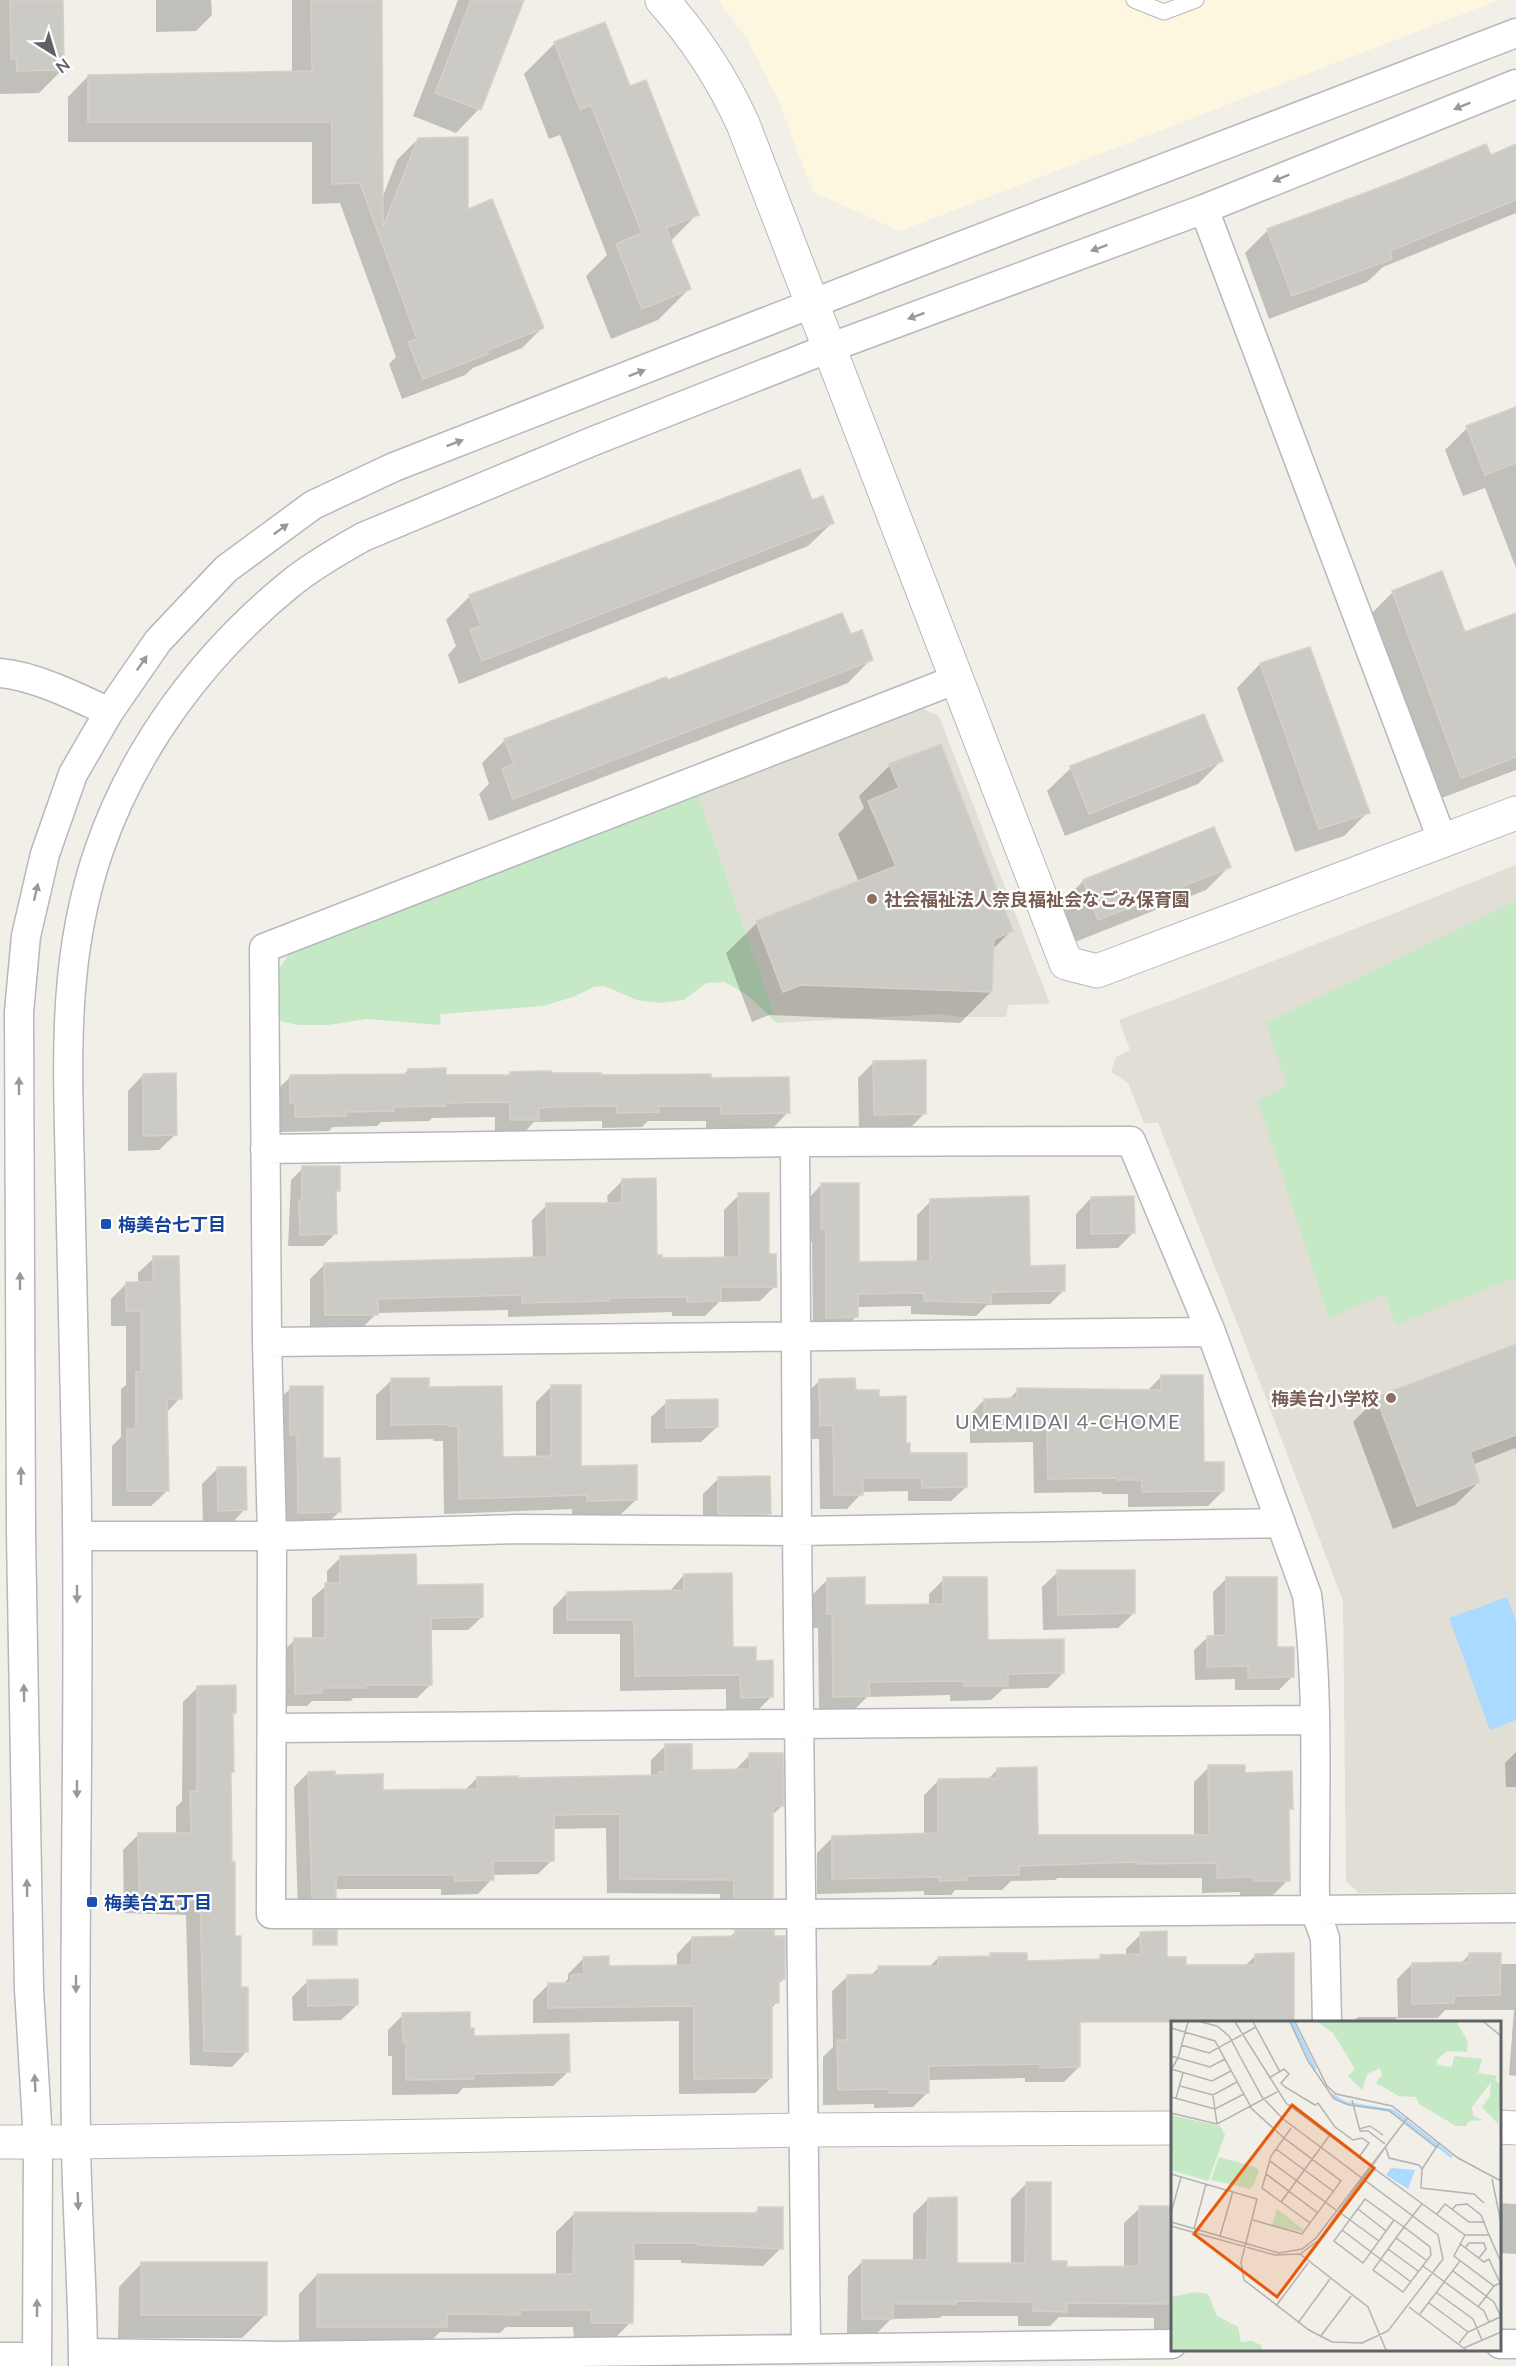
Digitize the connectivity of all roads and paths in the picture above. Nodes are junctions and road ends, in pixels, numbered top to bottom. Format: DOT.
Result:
graph roads {
  1 [pos="662,0"];
  2 [pos="1134,0"];
  3 [pos="1196,0"];
  4 [pos="1516,33"];
  5 [pos="1516,84"];
  6 [pos="1204,209"];
  7 [pos="812,303"];
  8 [pos="829,348"];
  9 [pos="0,673"];
  10 [pos="957,679"];
  11 [pos="109,712"];
  12 [pos="1516,813"];
  13 [pos="1443,842"];
  14 [pos="795,1142"];
  15 [pos="265,1149"];
  16 [pos="1211,1332"];
  17 [pos="796,1336"];
  18 [pos="267,1342"];
  19 [pos="1281,1523"];
  20 [pos="797,1531"];
  21 [pos="10,1535"];
  22 [pos="78,1536"];
  23 [pos="272,1536"];
  24 [pos="1314,1720"];
  25 [pos="799,1722"];
  26 [pos="273,1728"];
  27 [pos="1516,1908"];
  28 [pos="1315,1910"];
  29 [pos="801,1914"];
  30 [pos="1327,2021"];
  31 [pos="1501,2127"];
  32 [pos="1171,2128"];
  33 [pos="1516,2128"];
  34 [pos="803,2130"];
  35 [pos="38,2141"];
  36 [pos="0,2142"];
  37 [pos="76,2142"];
  38 [pos="1171,2344"];
  39 [pos="806,2348"];
  40 [pos="0,2357"];
  41 [pos="83,2359"];
  42 [pos="281,2361"];
  43 [pos="37,2362"];
  1 -- 7 [label="street"];
  2 -- 3 [label="lane"];
  4 -- 7 [label="street"];
  5 -- 6 [label="street, one-way"];
  6 -- 8 [label="street, one-way"];
  6 -- 13 [label="street"];
  7 -- 8 [label="street"];
  11 -- 7 [label="street, one-way"];
  8 -- 10 [label="street"];
  8 -- 22 [label="street"];
  9 -- 11 [label="street"];
  10 -- 13 [label="street"];
  10 -- 15 [label="street"];
  21 -- 11 [label="street, one-way"];
  12 -- 13 [label="street"];
  14 -- 15 [label="street"];
  14 -- 16 [label="street"];
  14 -- 17 [label="street"];
  15 -- 18 [label="street"];
  16 -- 17 [label="street"];
  16 -- 19 [label="street"];
  17 -- 18 [label="street"];
  17 -- 20 [label="street"];
  18 -- 23 [label="street"];
  19 -- 20 [label="street"];
  19 -- 24 [label="street"];
  20 -- 23 [label="street"];
  20 -- 25 [label="street"];
  35 -- 21 [label="street, one-way"];
  22 -- 23 [label="street"];
  22 -- 37 [label="street, one-way"];
  23 -- 26 [label="street"];
  24 -- 25 [label="street"];
  24 -- 28 [label="street"];
  25 -- 26 [label="street"];
  25 -- 29 [label="street"];
  26 -- 29 [label="street"];
  27 -- 28 [label="street"];
  28 -- 29 [label="street"];
  28 -- 30 [label="street"];
  29 -- 34 [label="street"];
  31 -- 33 [label="street"];
  32 -- 34 [label="street"];
  34 -- 37 [label="street"];
  34 -- 39 [label="street"];
  35 -- 36 [label="street"];
  35 -- 37 [label="street"];
  43 -- 35 [label="street, one-way"];
  37 -- 41 [label="street, one-way"];
  38 -- 39 [label="street"];
  39 -- 42 [label="street"];
  40 -- 43 [label="street"];
  41 -- 42 [label="street"];
}
